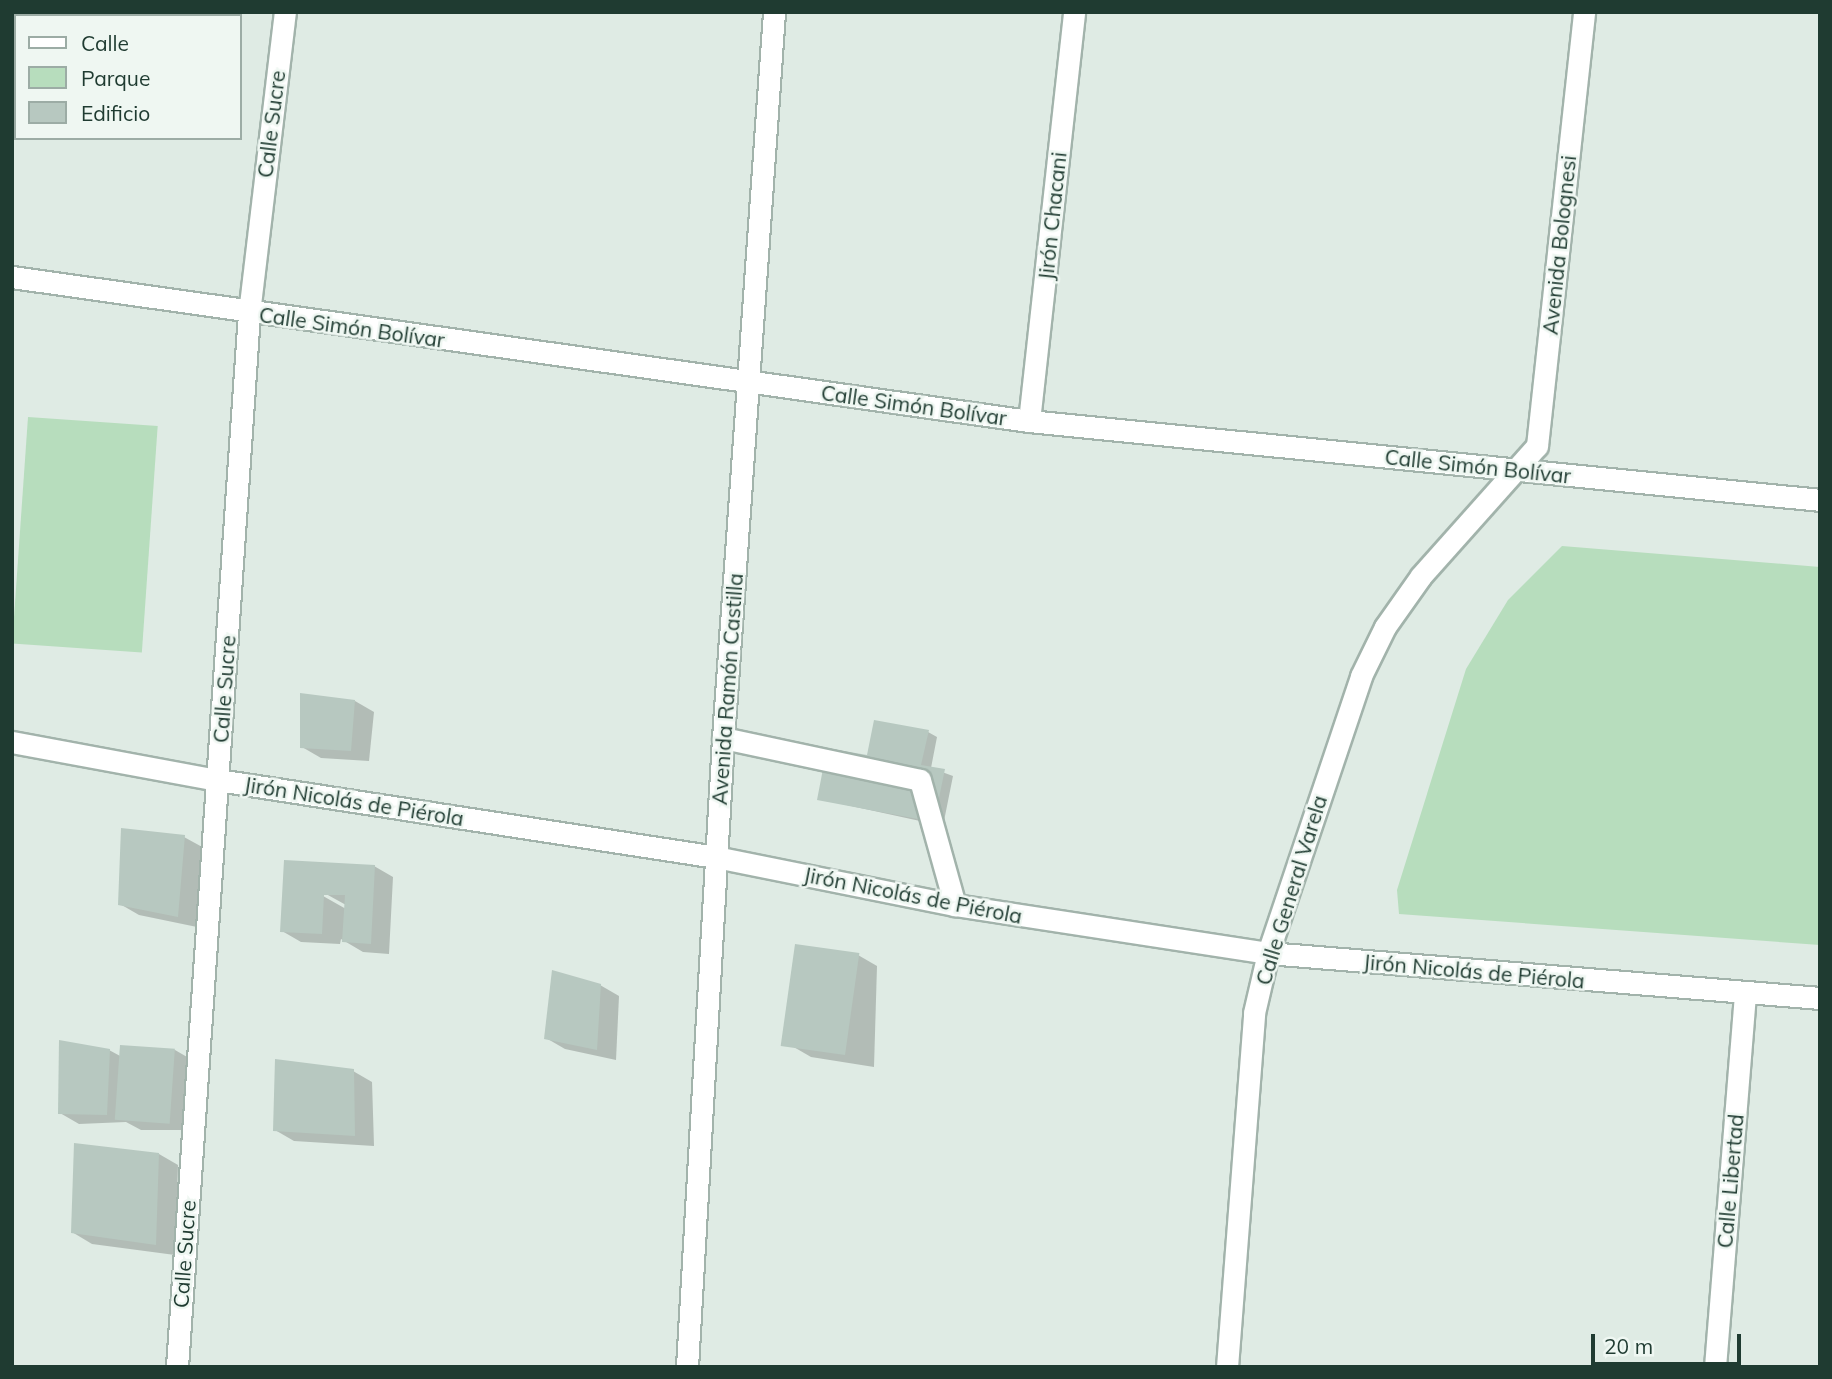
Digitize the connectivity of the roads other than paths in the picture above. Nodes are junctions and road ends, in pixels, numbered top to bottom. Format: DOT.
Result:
graph roads {
  1 [pos="285,12"];
  2 [pos="774,12"];
  3 [pos="1074,12"];
  4 [pos="1584,12"];
  5 [pos="12,277"];
  6 [pos="249,313"];
  7 [pos="749,382"];
  8 [pos="1029,421"];
  9 [pos="1515,470"];
  10 [pos="1820,500"];
  11 [pos="723,738"];
  12 [pos="12,741"];
  13 [pos="218,780"];
  14 [pos="716,857"];
  15 [pos="955,905"];
  16 [pos="1268,953"];
  17 [pos="1745,995"];
  18 [pos="1820,998"];
  19 [pos="177,1367"];
  20 [pos="687,1367"];
  21 [pos="1227,1367"];
  22 [pos="1715,1367"];
  1 -- 6 [label="street, Calle Sucre"];
  2 -- 7 [label="street, Avenida Ramón Castilla"];
  3 -- 8 [label="street, Jirón Chacani"];
  4 -- 9 [label="street, Avenida Bolognesi"];
  5 -- 6 [label="street, Calle Simón Bolívar"];
  6 -- 7 [label="street, Calle Simón Bolívar"];
  6 -- 13 [label="street, Calle Sucre"];
  7 -- 8 [label="street, Calle Simón Bolívar"];
  7 -- 11 [label="street, Avenida Ramón Castilla"];
  8 -- 9 [label="street, Calle Simón Bolívar"];
  9 -- 10 [label="street, Calle Simón Bolívar"];
  9 -- 16 [label="street, Calle General Varela"];
  11 -- 14 [label="street, Avenida Ramón Castilla"];
  11 -- 15 [label="street"];
  12 -- 13 [label="street, Jirón Nicolás de Piérola"];
  13 -- 14 [label="street, Jirón Nicolás de Piérola"];
  13 -- 19 [label="street, Calle Sucre"];
  14 -- 15 [label="street, Jirón Nicolás de Piérola"];
  14 -- 20 [label="street, Avenida Ramón Castilla"];
  15 -- 16 [label="street, Jirón Nicolás de Piérola"];
  16 -- 17 [label="street, Jirón Nicolás de Piérola"];
  16 -- 21 [label="street, Calle General Varela"];
  17 -- 18 [label="street, Jirón Nicolás de Piérola"];
  17 -- 22 [label="street, Calle Libertad"];
}
